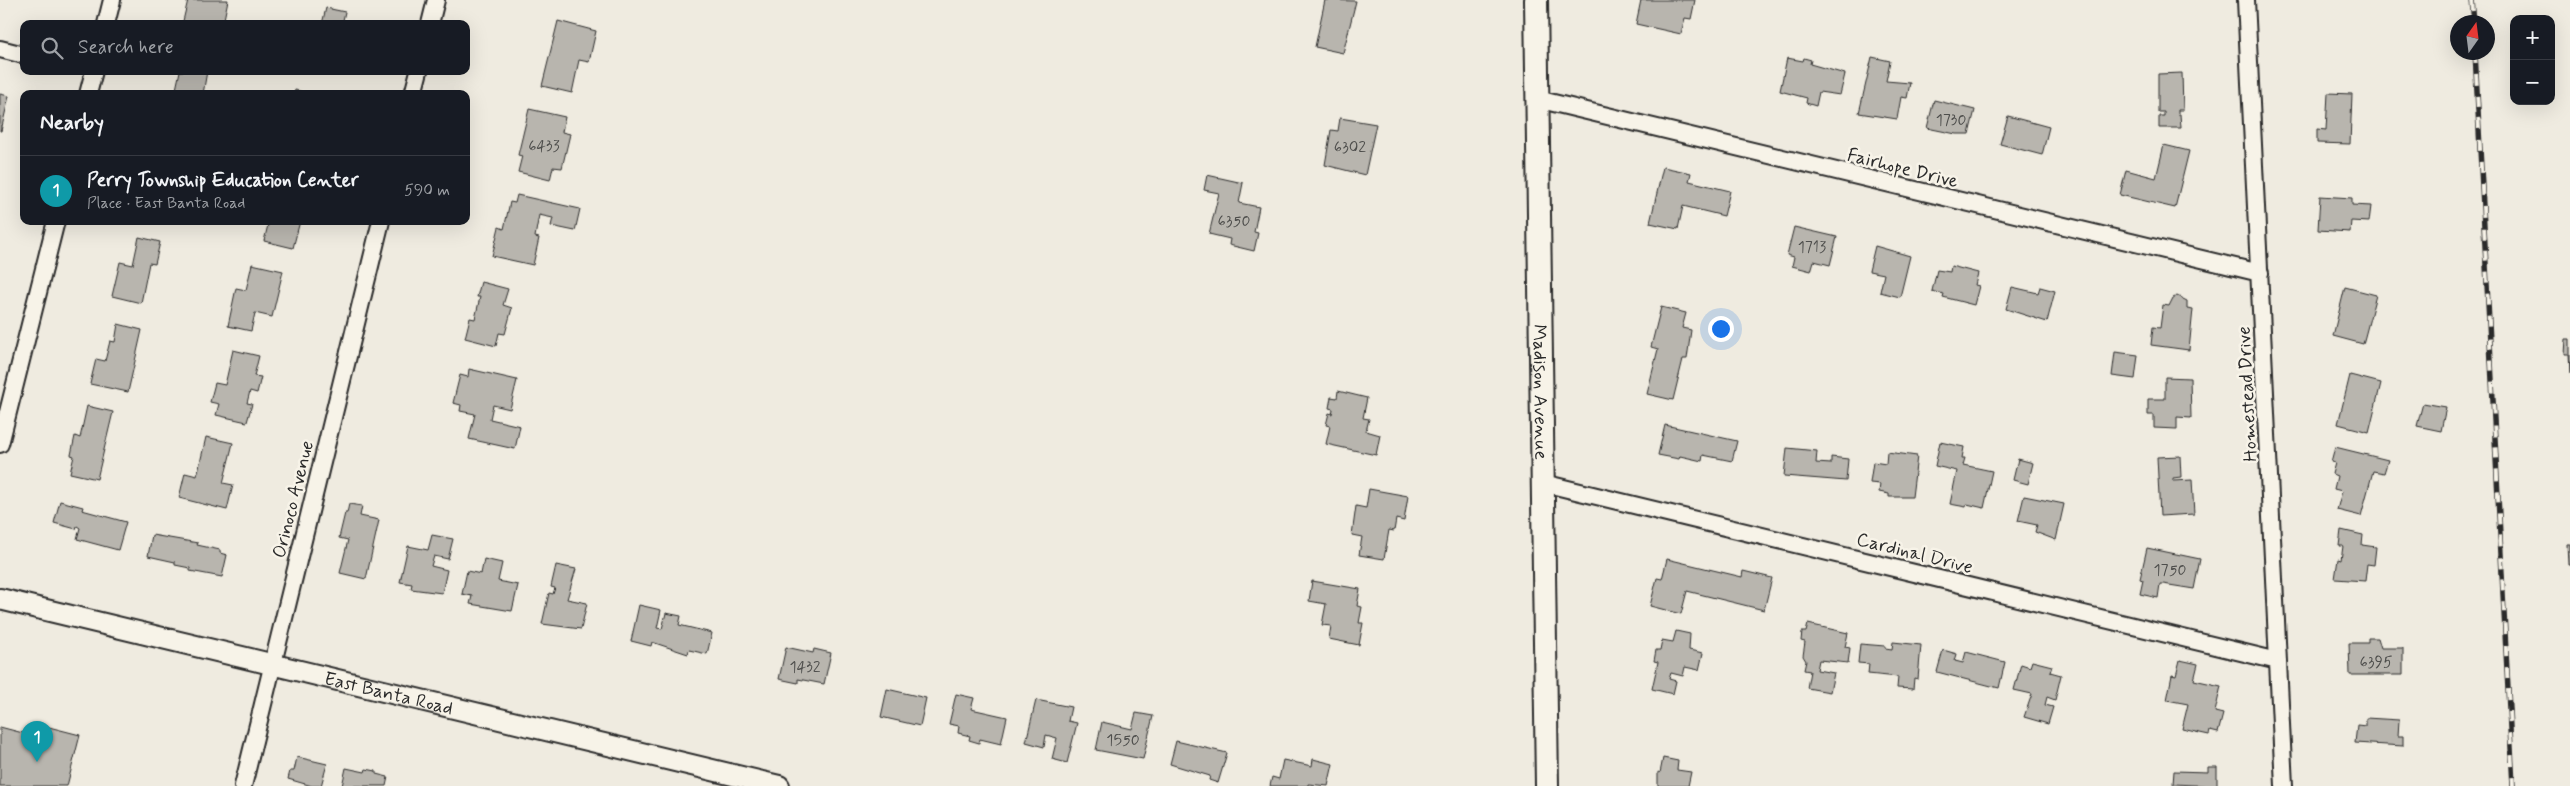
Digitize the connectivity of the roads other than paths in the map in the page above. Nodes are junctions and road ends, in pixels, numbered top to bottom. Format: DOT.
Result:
graph roads {
  1 [pos="112,0"];
  2 [pos="436,0"];
  3 [pos="1536,0"];
  4 [pos="2246,0"];
  5 [pos="107,20"];
  6 [pos="431,20"];
  7 [pos="0,49"];
  8 [pos="20,53"];
  9 [pos="93,75"];
  10 [pos="418,75"];
  11 [pos="89,90"];
  12 [pos="414,90"];
  13 [pos="1537,99"];
  14 [pos="55,225"];
  15 [pos="380,225"];
  16 [pos="2260,274"];
  17 [pos="0,444"];
  18 [pos="1543,483"];
  19 [pos="0,599"];
  20 [pos="2278,661"];
  21 [pos="272,664"];
  22 [pos="243,786"];
  23 [pos="779,786"];
  24 [pos="1547,786"];
  25 [pos="2284,786"];
  1 -- 5 [label="street"];
  2 -- 6 [label="street"];
  3 -- 13 [label="main road, Madison Avenue"];
  4 -- 16 [label="street, Homestead Drive"];
  7 -- 8 [label="street"];
  9 -- 11 [label="street"];
  10 -- 12 [label="street"];
  13 -- 16 [label="street, Fairhope Drive"];
  13 -- 18 [label="main road, Madison Avenue"];
  14 -- 17 [label="street"];
  15 -- 21 [label="street, Orinoco Avenue"];
  16 -- 20 [label="street, Homestead Drive"];
  18 -- 20 [label="street, Cardinal Drive"];
  18 -- 24 [label="main road, Madison Avenue"];
  19 -- 21 [label="street, East Banta Road"];
  20 -- 25 [label="street, Homestead Drive"];
  21 -- 22 [label="street, Orinoco Avenue"];
  21 -- 23 [label="street, East Banta Road"];
}
